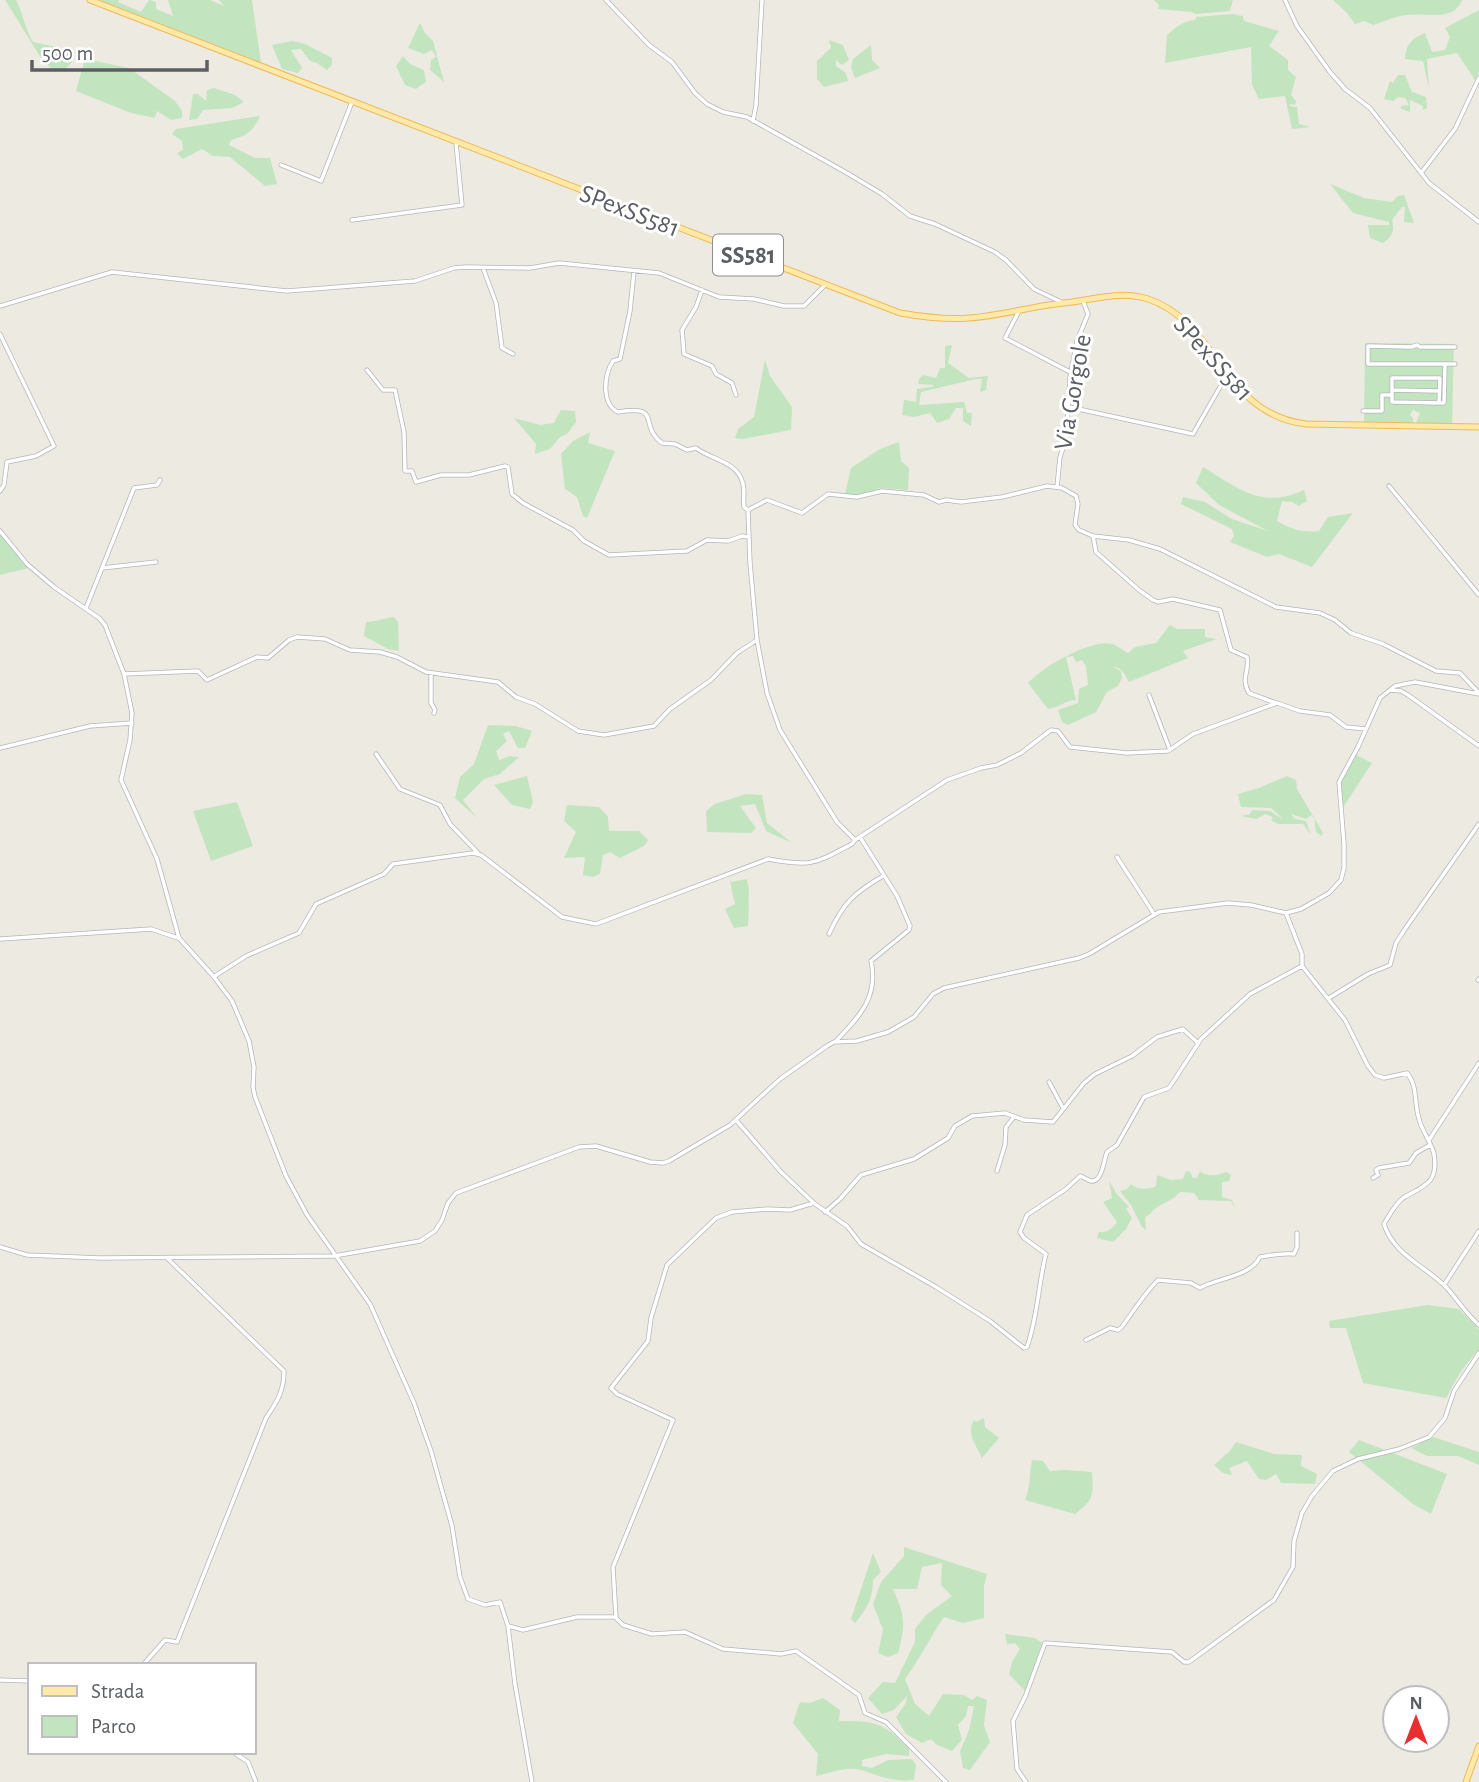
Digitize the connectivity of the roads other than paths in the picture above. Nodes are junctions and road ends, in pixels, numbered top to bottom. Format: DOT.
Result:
graph roads {
  1 [pos="90,0"];
  2 [pos="606,0"];
  3 [pos="762,0"];
  4 [pos="1285,0"];
  5 [pos="1479,78"];
  6 [pos="352,102"];
  7 [pos="753,121"];
  8 [pos="456,142"];
  9 [pos="281,165"];
  10 [pos="1420,173"];
  11 [pos="352,220"];
  12 [pos="1479,222"];
  13 [pos="483,268"];
  14 [pos="634,271"];
  15 [pos="825,285"];
  16 [pos="702,290"];
  17 [pos="1082,299"];
  18 [pos="1063,303"];
  19 [pos="0,306"];
  20 [pos="1020,309"];
  21 [pos="0,334"];
  22 [pos="1455,347"];
  23 [pos="513,354"];
  24 [pos="1445,364"];
  25 [pos="1455,364"];
  26 [pos="367,370"];
  27 [pos="1071,373"];
  28 [pos="1228,373"];
  29 [pos="1416,378"];
  30 [pos="1416,391"];
  31 [pos="1440,391"];
  32 [pos="1392,393"];
  33 [pos="736,394"];
  34 [pos="1415,402"];
  35 [pos="1439,403"];
  36 [pos="1069,407"];
  37 [pos="1363,411"];
  38 [pos="1479,427"];
  39 [pos="160,480"];
  40 [pos="1389,486"];
  41 [pos="1057,487"];
  42 [pos="0,491"];
  43 [pos="748,510"];
  44 [pos="0,531"];
  45 [pos="1093,536"];
  46 [pos="749,537"];
  47 [pos="156,562"];
  48 [pos="102,568"];
  49 [pos="1479,595"];
  50 [pos="86,608"];
  51 [pos="757,640"];
  52 [pos="431,673"];
  53 [pos="124,674"];
  54 [pos="1409,683"];
  55 [pos="1402,684"];
  56 [pos="1389,690"];
  57 [pos="1405,693"];
  58 [pos="1479,694"];
  59 [pos="1149,695"];
  60 [pos="1277,703"];
  61 [pos="434,713"];
  62 [pos="132,723"];
  63 [pos="1366,729"];
  64 [pos="1479,746"];
  65 [pos="0,748"];
  66 [pos="1170,750"];
  67 [pos="376,754"];
  68 [pos="1479,824"];
  69 [pos="860,837"];
  70 [pos="855,840"];
  71 [pos="480,854"];
  72 [pos="1117,857"];
  73 [pos="883,876"];
  74 [pos="1286,913"];
  75 [pos="1154,914"];
  76 [pos="829,934"];
  77 [pos="0,939"];
  78 [pos="179,939"];
  79 [pos="1302,966"];
  80 [pos="214,976"];
  81 [pos="1329,998"];
  82 [pos="834,1042"];
  83 [pos="1198,1042"];
  84 [pos="1479,1063"];
  85 [pos="1049,1082"];
  86 [pos="1064,1109"];
  87 [pos="1014,1117"];
  88 [pos="736,1120"];
  89 [pos="1429,1143"];
  90 [pos="997,1171"];
  91 [pos="1373,1178"];
  92 [pos="814,1203"];
  93 [pos="825,1212"];
  94 [pos="1479,1231"];
  95 [pos="1297,1233"];
  96 [pos="0,1247"];
  97 [pos="334,1256"];
  98 [pos="167,1258"];
  99 [pos="1444,1285"];
  100 [pos="1479,1325"];
  101 [pos="1086,1340"];
  102 [pos="1479,1353"];
  103 [pos="616,1618"];
  104 [pos="508,1626"];
  105 [pos="145,1663"];
  106 [pos="0,1680"];
  107 [pos="28,1681"];
  108 [pos="1479,1746"];
  109 [pos="236,1754"];
  110 [pos="256,1782"];
  111 [pos="532,1782"];
  112 [pos="946,1782"];
  113 [pos="1026,1782"];
  114 [pos="1466,1782"];
  1 -- 6 [label="main road, SPexSS581 / SS581"];
  2 -- 7 [label="street"];
  3 -- 7 [label="street"];
  4 -- 10 [label="street"];
  5 -- 10 [label="street"];
  6 -- 8 [label="main road, SPexSS581 / SS581"];
  6 -- 9 [label="street"];
  7 -- 18 [label="street"];
  8 -- 11 [label="street"];
  8 -- 15 [label="main road, SPexSS581 / SS581"];
  10 -- 12 [label="street"];
  13 -- 14 [label="street"];
  13 -- 19 [label="street"];
  13 -- 23 [label="street"];
  14 -- 16 [label="street"];
  14 -- 43 [label="street"];
  15 -- 16 [label="street"];
  15 -- 20 [label="main road, SPexSS581 / SS581"];
  16 -- 33 [label="street"];
  17 -- 18 [label="main road, SPexSS581 / SS581"];
  17 -- 27 [label="street, Via Gorgole"];
  17 -- 28 [label="main road, SPexSS581 / SS581"];
  18 -- 20 [label="main road, SPexSS581 / SS581"];
  20 -- 27 [label="street"];
  21 -- 42 [label="street"];
  22 -- 24 [label="street"];
  24 -- 25 [label="street"];
  24 -- 35 [label="street"];
  26 -- 46 [label="street"];
  27 -- 36 [label="street, Via Gorgole"];
  28 -- 36 [label="street"];
  28 -- 38 [label="main road, SPexSS581 / SS581"];
  29 -- 30 [label="street"];
  29 -- 31 [label="street"];
  29 -- 32 [label="street"];
  30 -- 31 [label="street"];
  30 -- 32 [label="street"];
  30 -- 34 [label="street"];
  31 -- 35 [label="street"];
  32 -- 34 [label="street"];
  32 -- 37 [label="street"];
  34 -- 35 [label="street"];
  36 -- 41 [label="street, Via Gorgole"];
  39 -- 48 [label="street"];
  40 -- 49 [label="street"];
  41 -- 43 [label="street"];
  41 -- 45 [label="street"];
  43 -- 46 [label="street"];
  44 -- 50 [label="street"];
  45 -- 58 [label="street"];
  45 -- 60 [label="street"];
  46 -- 51 [label="street"];
  47 -- 48 [label="street"];
  48 -- 50 [label="street"];
  50 -- 53 [label="street"];
  51 -- 52 [label="street"];
  51 -- 70 [label="street"];
  52 -- 53 [label="street"];
  52 -- 61 [label="street"];
  53 -- 62 [label="street"];
  54 -- 55 [label="street"];
  54 -- 57 [label="street"];
  54 -- 58 [label="street"];
  55 -- 56 [label="street"];
  55 -- 57 [label="street"];
  56 -- 57 [label="street"];
  56 -- 63 [label="street"];
  57 -- 64 [label="street"];
  59 -- 66 [label="street"];
  60 -- 63 [label="street"];
  60 -- 66 [label="street"];
  62 -- 65 [label="street"];
  62 -- 78 [label="street"];
  63 -- 74 [label="street"];
  66 -- 69 [label="street"];
  67 -- 71 [label="street"];
  68 -- 81 [label="street"];
  69 -- 70 [label="street"];
  69 -- 73 [label="street"];
  70 -- 71 [label="street"];
  71 -- 80 [label="street"];
  72 -- 75 [label="street"];
  73 -- 76 [label="street"];
  73 -- 82 [label="street"];
  74 -- 75 [label="street"];
  74 -- 79 [label="street"];
  75 -- 82 [label="street"];
  77 -- 78 [label="street"];
  78 -- 80 [label="street"];
  79 -- 81 [label="street"];
  79 -- 83 [label="street"];
  80 -- 97 [label="street"];
  81 -- 89 [label="street"];
  82 -- 88 [label="street"];
  83 -- 86 [label="street"];
  83 -- 93 [label="street"];
  84 -- 89 [label="street"];
  85 -- 86 [label="street"];
  86 -- 87 [label="street"];
  87 -- 90 [label="street"];
  87 -- 93 [label="street"];
  88 -- 92 [label="street"];
  88 -- 97 [label="street"];
  89 -- 91 [label="street"];
  89 -- 99 [label="street"];
  92 -- 93 [label="street"];
  92 -- 103 [label="street"];
  94 -- 99 [label="street"];
  95 -- 101 [label="street"];
  96 -- 98 [label="street"];
  97 -- 98 [label="street"];
  97 -- 104 [label="street"];
  98 -- 105 [label="street"];
  99 -- 100 [label="street"];
  102 -- 113 [label="street"];
  103 -- 104 [label="street"];
  103 -- 112 [label="street"];
  104 -- 111 [label="street"];
  106 -- 107 [label="street"];
  108 -- 114 [label="main road"];
  109 -- 110 [label="street"];
}
